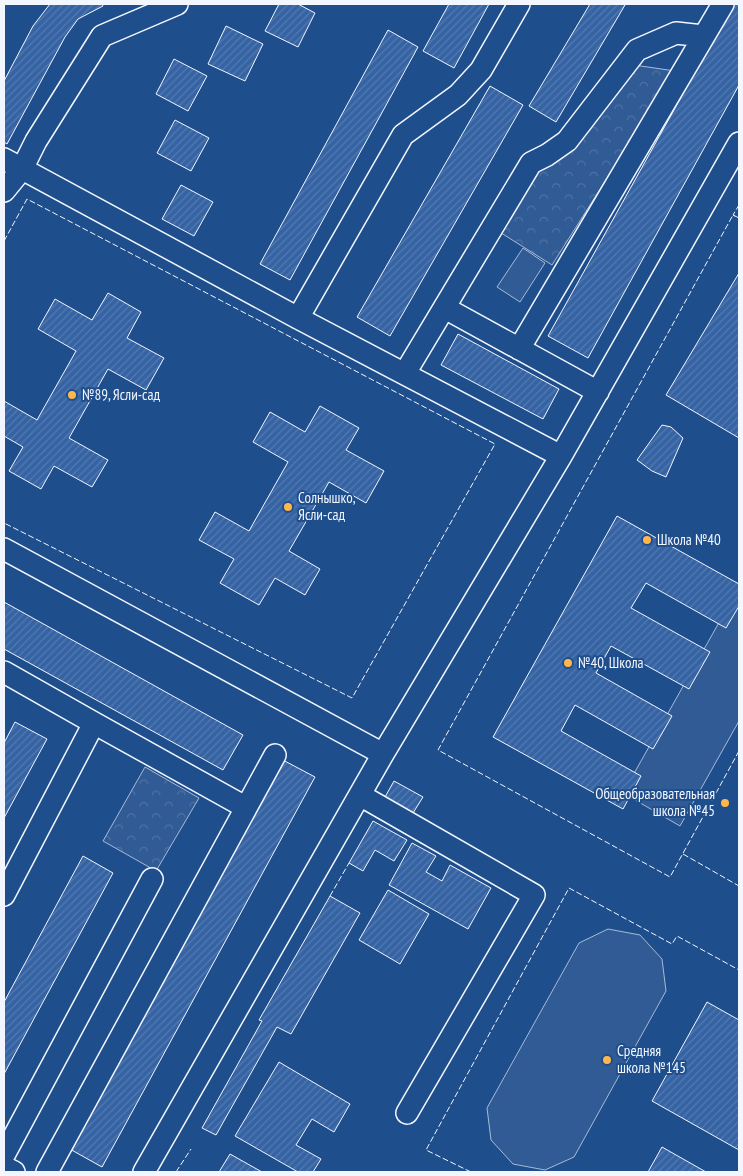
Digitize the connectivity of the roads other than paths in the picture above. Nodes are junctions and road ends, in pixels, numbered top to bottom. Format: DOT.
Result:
graph roads {
  1 [pos="176,4"];
  2 [pos="519,4"];
  3 [pos="723,4"];
  4 [pos="704,36"];
  5 [pos="739,143"];
  6 [pos="13,164"];
  7 [pos="4,191"];
  8 [pos="445,308"];
  9 [pos="298,318"];
  10 [pos="519,348"];
  11 [pos="405,373"];
  12 [pos="598,392"];
  13 [pos="561,456"];
  14 [pos="4,549"];
  15 [pos="4,672"];
  16 [pos="94,724"];
  17 [pos="275,754"];
  18 [pos="383,754"];
  19 [pos="360,795"];
  20 [pos="245,807"];
  21 [pos="152,879"];
  22 [pos="4,895"];
  23 [pos="407,1113"];
  24 [pos="4,1155"];
  25 [pos="4,1167"];
  26 [pos="14,1172"];
  27 [pos="48,1172"];
  28 [pos="144,1172"];
  1 -- 6 [label="street"];
  2 -- 9 [label="street"];
  3 -- 4 [label="street"];
  4 -- 8 [label="street"];
  4 -- 10 [label="street"];
  5 -- 12 [label="street"];
  6 -- 7 [label="street"];
  6 -- 9 [label="street"];
  8 -- 10 [label="street"];
  8 -- 11 [label="street"];
  9 -- 11 [label="street"];
  10 -- 12 [label="street"];
  11 -- 13 [label="street"];
  12 -- 13 [label="street"];
  13 -- 18 [label="street"];
  14 -- 18 [label="street"];
  15 -- 16 [label="street"];
  16 -- 20 [label="street"];
  16 -- 22 [label="street"];
  17 -- 20 [label="street"];
  18 -- 19 [label="street"];
  19 -- 23 [label="street"];
  19 -- 28 [label="street"];
  20 -- 27 [label="street"];
  21 -- 24 [label="street"];
  25 -- 26 [label="street"];
}
